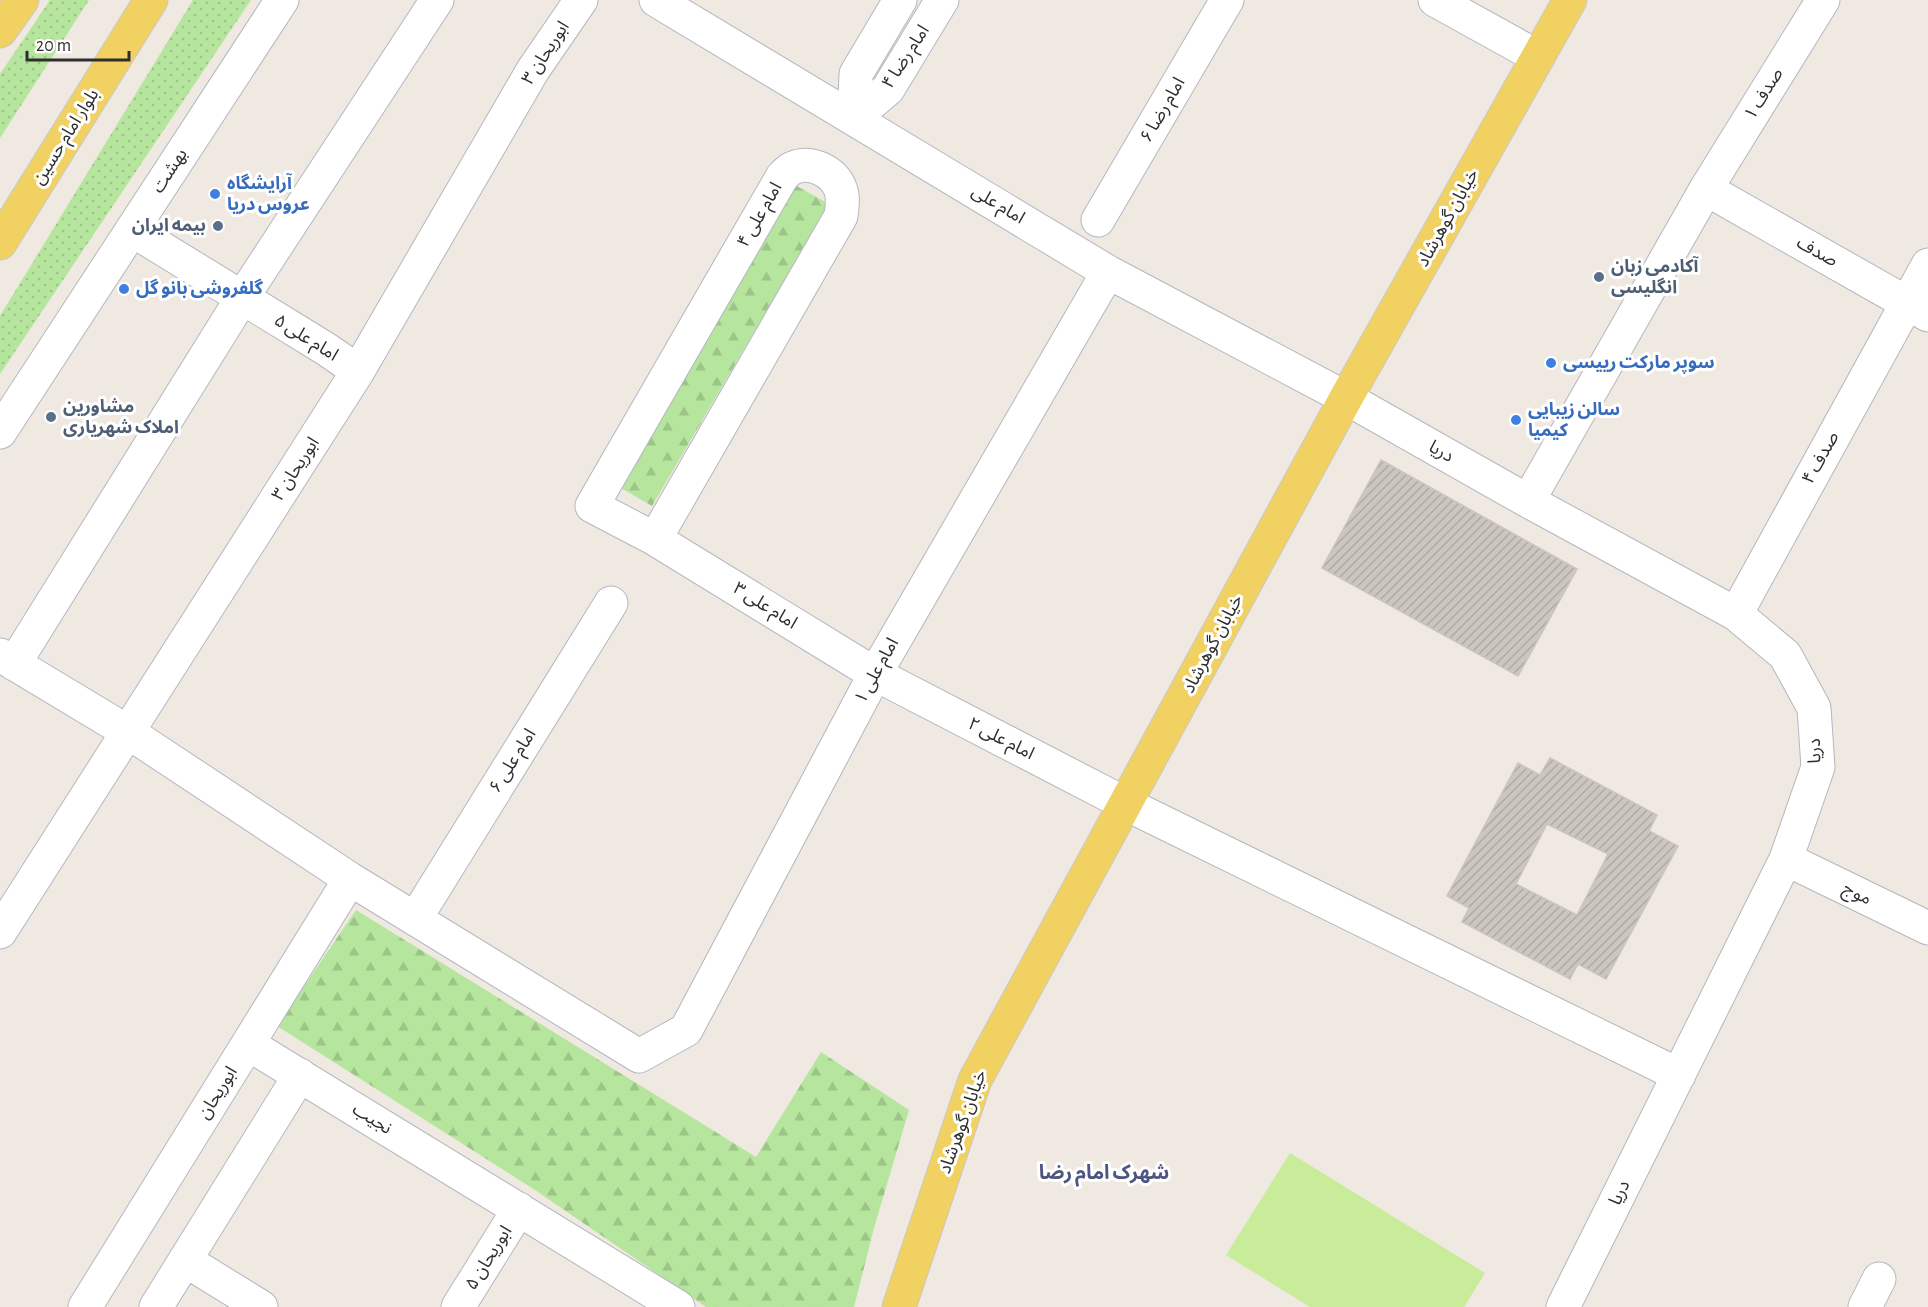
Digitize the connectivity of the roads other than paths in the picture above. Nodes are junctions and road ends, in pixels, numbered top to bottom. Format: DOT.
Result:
graph roads {
  1 [pos="22,0"];
  2 [pos="151,0"];
  3 [pos="282,0"];
  4 [pos="437,0"];
  5 [pos="581,0"];
  6 [pos="656,0"];
  7 [pos="900,0"];
  8 [pos="942,0"];
  9 [pos="1227,0"];
  10 [pos="1435,0"];
  11 [pos="1570,0"];
  12 [pos="1822,0"];
  13 [pos="0,31"];
  14 [pos="1538,57"];
  15 [pos="854,118"];
  16 [pos="1706,189"];
  17 [pos="1098,219"];
  18 [pos="132,230"];
  19 [pos="0,243"];
  20 [pos="1928,265"];
  21 [pos="1108,272"];
  22 [pos="242,298"];
  23 [pos="1917,308"];
  24 [pos="358,371"];
  25 [pos="1346,398"];
  26 [pos="0,432"];
  27 [pos="1528,501"];
  28 [pos="655,539"];
  29 [pos="611,603"];
  30 [pos="1736,614"];
  31 [pos="7,659"];
  32 [pos="875,674"];
  33 [pos="128,732"];
  34 [pos="1126,804"];
  35 [pos="1786,859"];
  36 [pos="350,879"];
  37 [pos="415,919"];
  38 [pos="1928,928"];
  39 [pos="0,932"];
  40 [pos="248,1044"];
  41 [pos="300,1075"];
  42 [pos="1678,1075"];
  43 [pos="519,1209"];
  44 [pos="185,1260"];
  45 [pos="85,1307"];
  46 [pos="156,1307"];
  47 [pos="261,1307"];
  48 [pos="459,1307"];
  49 [pos="678,1307"];
  50 [pos="899,1307"];
  51 [pos="1563,1307"];
  1 -- 13 [label="main road"];
  2 -- 19 [label="main road, بلوار امام حسین"];
  3 -- 18 [label="street, بهشت"];
  4 -- 22 [label="street"];
  5 -- 24 [label="street, ابوریحان ۳"];
  6 -- 15 [label="street, امام علی"];
  7 -- 15 [label="street, امام رضا ۴"];
  8 -- 15 [label="street, امام رضا ۴"];
  9 -- 17 [label="street, امام رضا ۶"];
  10 -- 14 [label="street"];
  11 -- 14 [label="main road, خیابان گوهرشاد"];
  12 -- 16 [label="street, صدف ۱"];
  14 -- 25 [label="main road, خیابان گوهرشاد"];
  15 -- 21 [label="street, امام علی"];
  16 -- 23 [label="street, صدف"];
  16 -- 27 [label="street, صدف ۱"];
  18 -- 22 [label="street, امام علی ۵"];
  18 -- 26 [label="street, بهشت"];
  20 -- 23 [label="street, صدف ۴"];
  21 -- 25 [label="street, امام علی"];
  21 -- 32 [label="street, امام علی ۱"];
  22 -- 24 [label="street, امام علی ۵"];
  22 -- 31 [label="street"];
  23 -- 30 [label="street, صدف ۴"];
  24 -- 33 [label="street, ابوریحان ۳"];
  25 -- 27 [label="street, دریا"];
  25 -- 34 [label="main road, خیابان گوهرشاد"];
  27 -- 30 [label="street, دریا"];
  28 -- 28 [label="street, امام علی ۴"];
  28 -- 32 [label="street, امام علی ۳"];
  29 -- 37 [label="street, امام علی ۶"];
  30 -- 35 [label="street, دریا"];
  31 -- 33 [label="street"];
  32 -- 34 [label="street, امام علی ۲"];
  32 -- 37 [label="street, امام علی ۱"];
  33 -- 36 [label="street"];
  33 -- 39 [label="street, ابوریحان ۳"];
  34 -- 42 [label="street, امام علی ۲"];
  34 -- 50 [label="main road, خیابان گوهرشاد"];
  35 -- 38 [label="street, موج"];
  35 -- 42 [label="street, دریا"];
  36 -- 37 [label="street"];
  36 -- 40 [label="street, ابوریحان"];
  40 -- 41 [label="street, نجیب"];
  40 -- 45 [label="street, ابوریحان"];
  41 -- 43 [label="street, نجیب"];
  41 -- 44 [label="street"];
  42 -- 51 [label="street, دریا"];
  43 -- 48 [label="street, ابوریحان ۵"];
  43 -- 49 [label="street, نجیب"];
  44 -- 46 [label="street"];
  44 -- 47 [label="street"];
}
